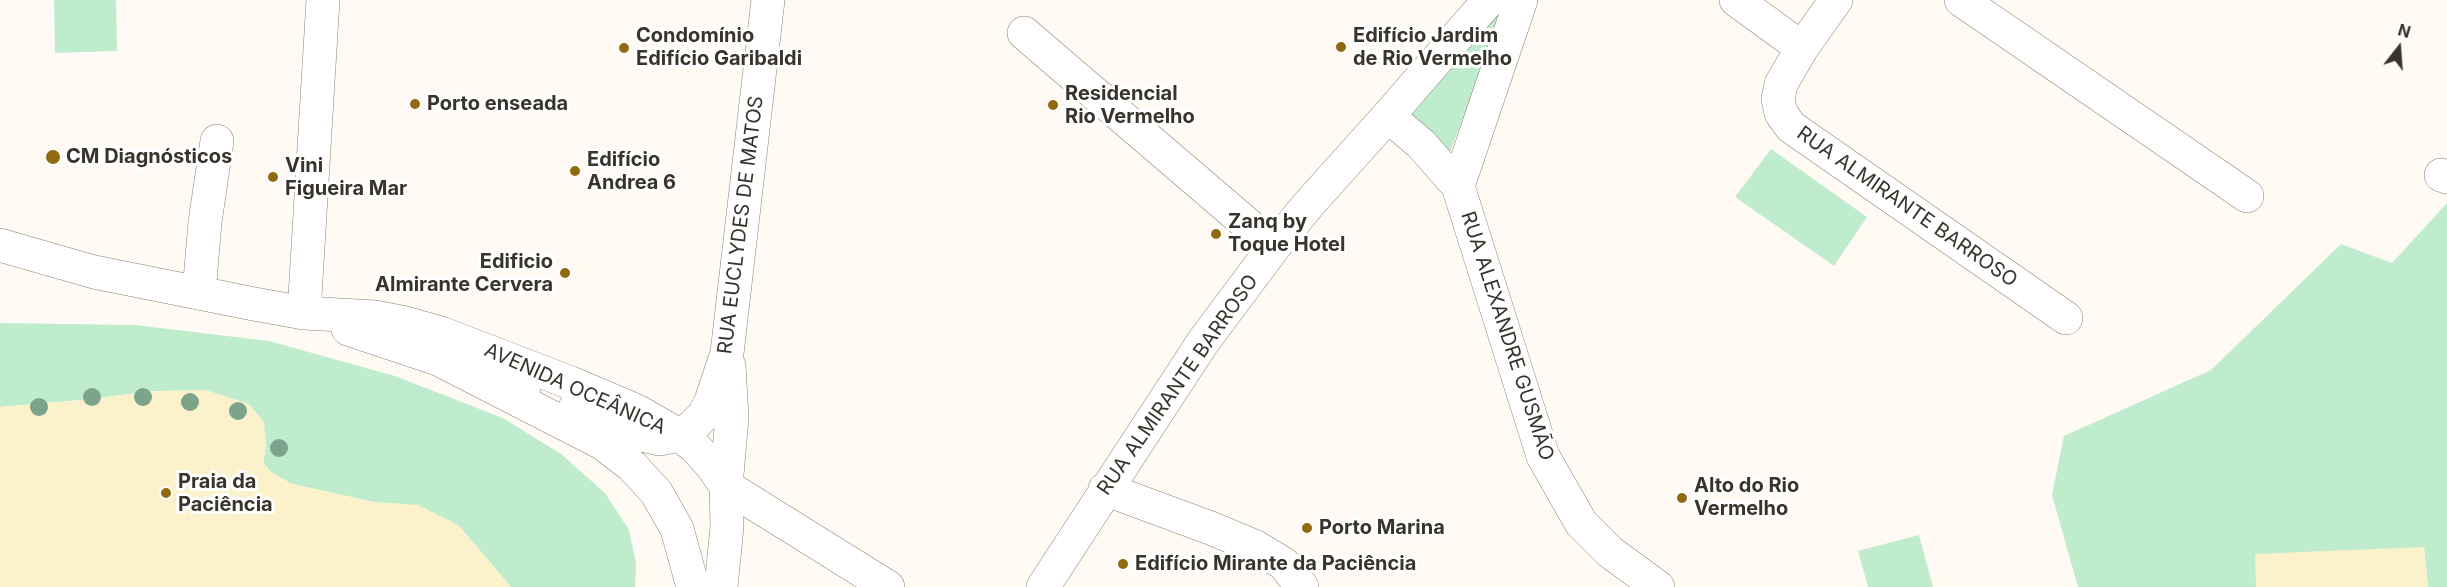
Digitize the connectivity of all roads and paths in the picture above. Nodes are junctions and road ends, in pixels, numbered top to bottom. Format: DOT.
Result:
graph roads {
  1 [pos="323,0"];
  2 [pos="768,0"];
  3 [pos="1489,0"];
  4 [pos="1521,0"];
  5 [pos="1736,0"];
  6 [pos="1836,0"];
  7 [pos="1961,0"];
  8 [pos="1024,33"];
  9 [pos="1802,48"];
  10 [pos="1388,116"];
  11 [pos="217,141"];
  12 [pos="1458,186"];
  13 [pos="2247,196"];
  14 [pos="0,245"];
  15 [pos="1274,247"];
  16 [pos="199,293"];
  17 [pos="304,313"];
  18 [pos="2066,318"];
  19 [pos="727,353"];
  20 [pos="438,359"];
  21 [pos="679,435"];
  22 [pos="726,486"];
  23 [pos="1105,489"];
  24 [pos="693,587"];
  25 [pos="721,587"];
  26 [pos="888,587"];
  27 [pos="1043,587"];
  28 [pos="1302,587"];
  29 [pos="1658,587"];
  1 -- 17 [label="main road"];
  2 -- 19 [label="main road, RUA EUCLYDES DE MATOS"];
  3 -- 10 [label="main road, RUA ALMIRANTE BARROSO"];
  4 -- 12 [label="main road, RUA ALEXANDRE GUSMÃO"];
  5 -- 9 [label="main road"];
  6 -- 9 [label="main road, RUA ALMIRANTE BARROSO"];
  7 -- 13 [label="main road"];
  8 -- 15 [label="main road"];
  9 -- 18 [label="main road, RUA ALMIRANTE BARROSO"];
  10 -- 12 [label="main road, RUA ALEXANDRE GUSMÃO"];
  10 -- 15 [label="main road, RUA ALMIRANTE BARROSO"];
  11 -- 16 [label="main road"];
  12 -- 29 [label="main road, RUA ALEXANDRE GUSMÃO"];
  14 -- 16 [label="main road, AVENIDA OCEÂNICA"];
  15 -- 23 [label="main road, RUA ALMIRANTE BARROSO"];
  16 -- 17 [label="main road, AVENIDA OCEÂNICA"];
  17 -- 20 [label="main road, AVENIDA OCEÂNICA"];
  17 -- 21 [label="main road, AVENIDA OCEÂNICA"];
  19 -- 21 [label="main road, RUA EUCLYDES DE MATOS"];
  19 -- 22 [label="main road"];
  20 -- 21 [label="main road"];
  20 -- 24 [label="main road, AVENIDA OCEÂNICA"];
  21 -- 22 [label="main road, AVENIDA OCEÂNICA"];
  22 -- 25 [label="main road"];
  22 -- 26 [label="main road"];
  23 -- 27 [label="main road, RUA ALMIRANTE BARROSO"];
  23 -- 28 [label="main road"];
}
